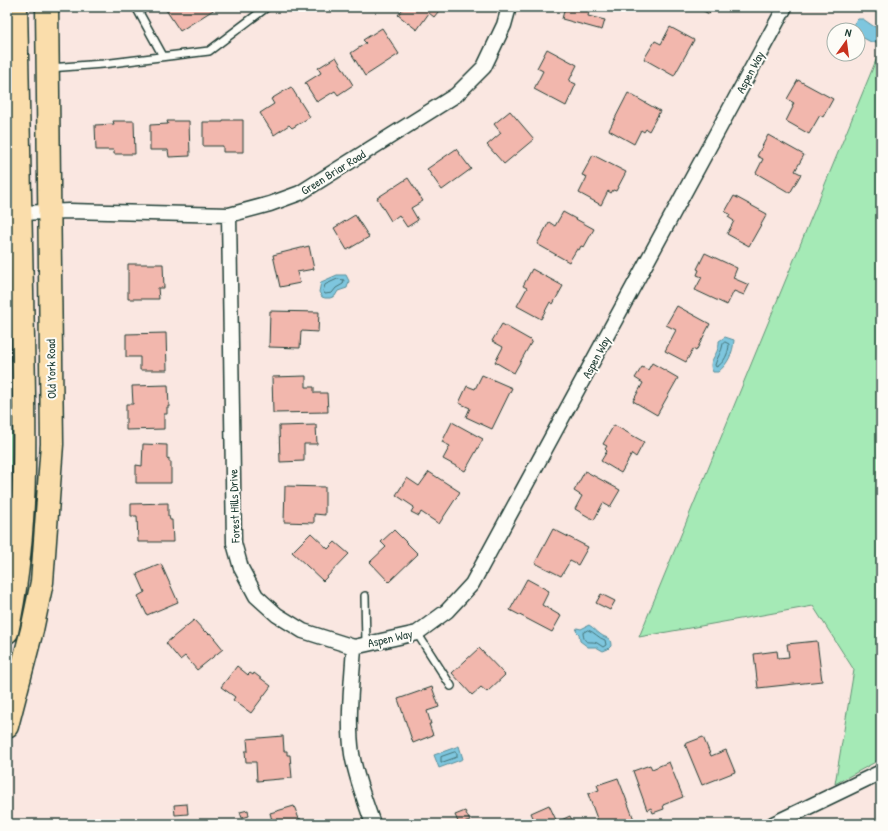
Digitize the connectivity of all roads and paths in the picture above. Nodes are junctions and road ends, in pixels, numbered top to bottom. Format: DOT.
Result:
graph roads {
  1 [pos="16,7"];
  2 [pos="46,7"];
  3 [pos="136,7"];
  4 [pos="267,7"];
  5 [pos="509,7"];
  6 [pos="785,7"];
  7 [pos="17,40"];
  8 [pos="163,56"];
  9 [pos="7,60"];
  10 [pos="47,68"];
  11 [pos="48,212"];
  12 [pos="12,213"];
  13 [pos="229,215"];
  14 [pos="365,596"];
  15 [pos="7,632"];
  16 [pos="417,633"];
  17 [pos="360,646"];
  18 [pos="451,686"];
  19 [pos="7,726"];
  20 [pos="881,772"];
  21 [pos="373,824"];
  22 [pos="774,824"];
  1 -- 7 [label="highway"];
  2 -- 10 [label="highway, Old York Road"];
  3 -- 8 [label="lane"];
  4 -- 8 [label="lane"];
  5 -- 13 [label="street, Green Briar Road"];
  6 -- 16 [label="street, Aspen Way"];
  7 -- 9 [label="street"];
  7 -- 12 [label="highway"];
  8 -- 10 [label="lane"];
  10 -- 11 [label="highway, Old York Road"];
  11 -- 12 [label="street, Green Briar Road"];
  11 -- 13 [label="street, Green Briar Road"];
  11 -- 19 [label="highway, Old York Road"];
  12 -- 15 [label="highway"];
  13 -- 17 [label="street, Forest Hills Drive"];
  14 -- 17 [label="lane"];
  16 -- 17 [label="street, Aspen Way"];
  16 -- 18 [label="lane"];
  17 -- 21 [label="street"];
  20 -- 22 [label="street"];
}
